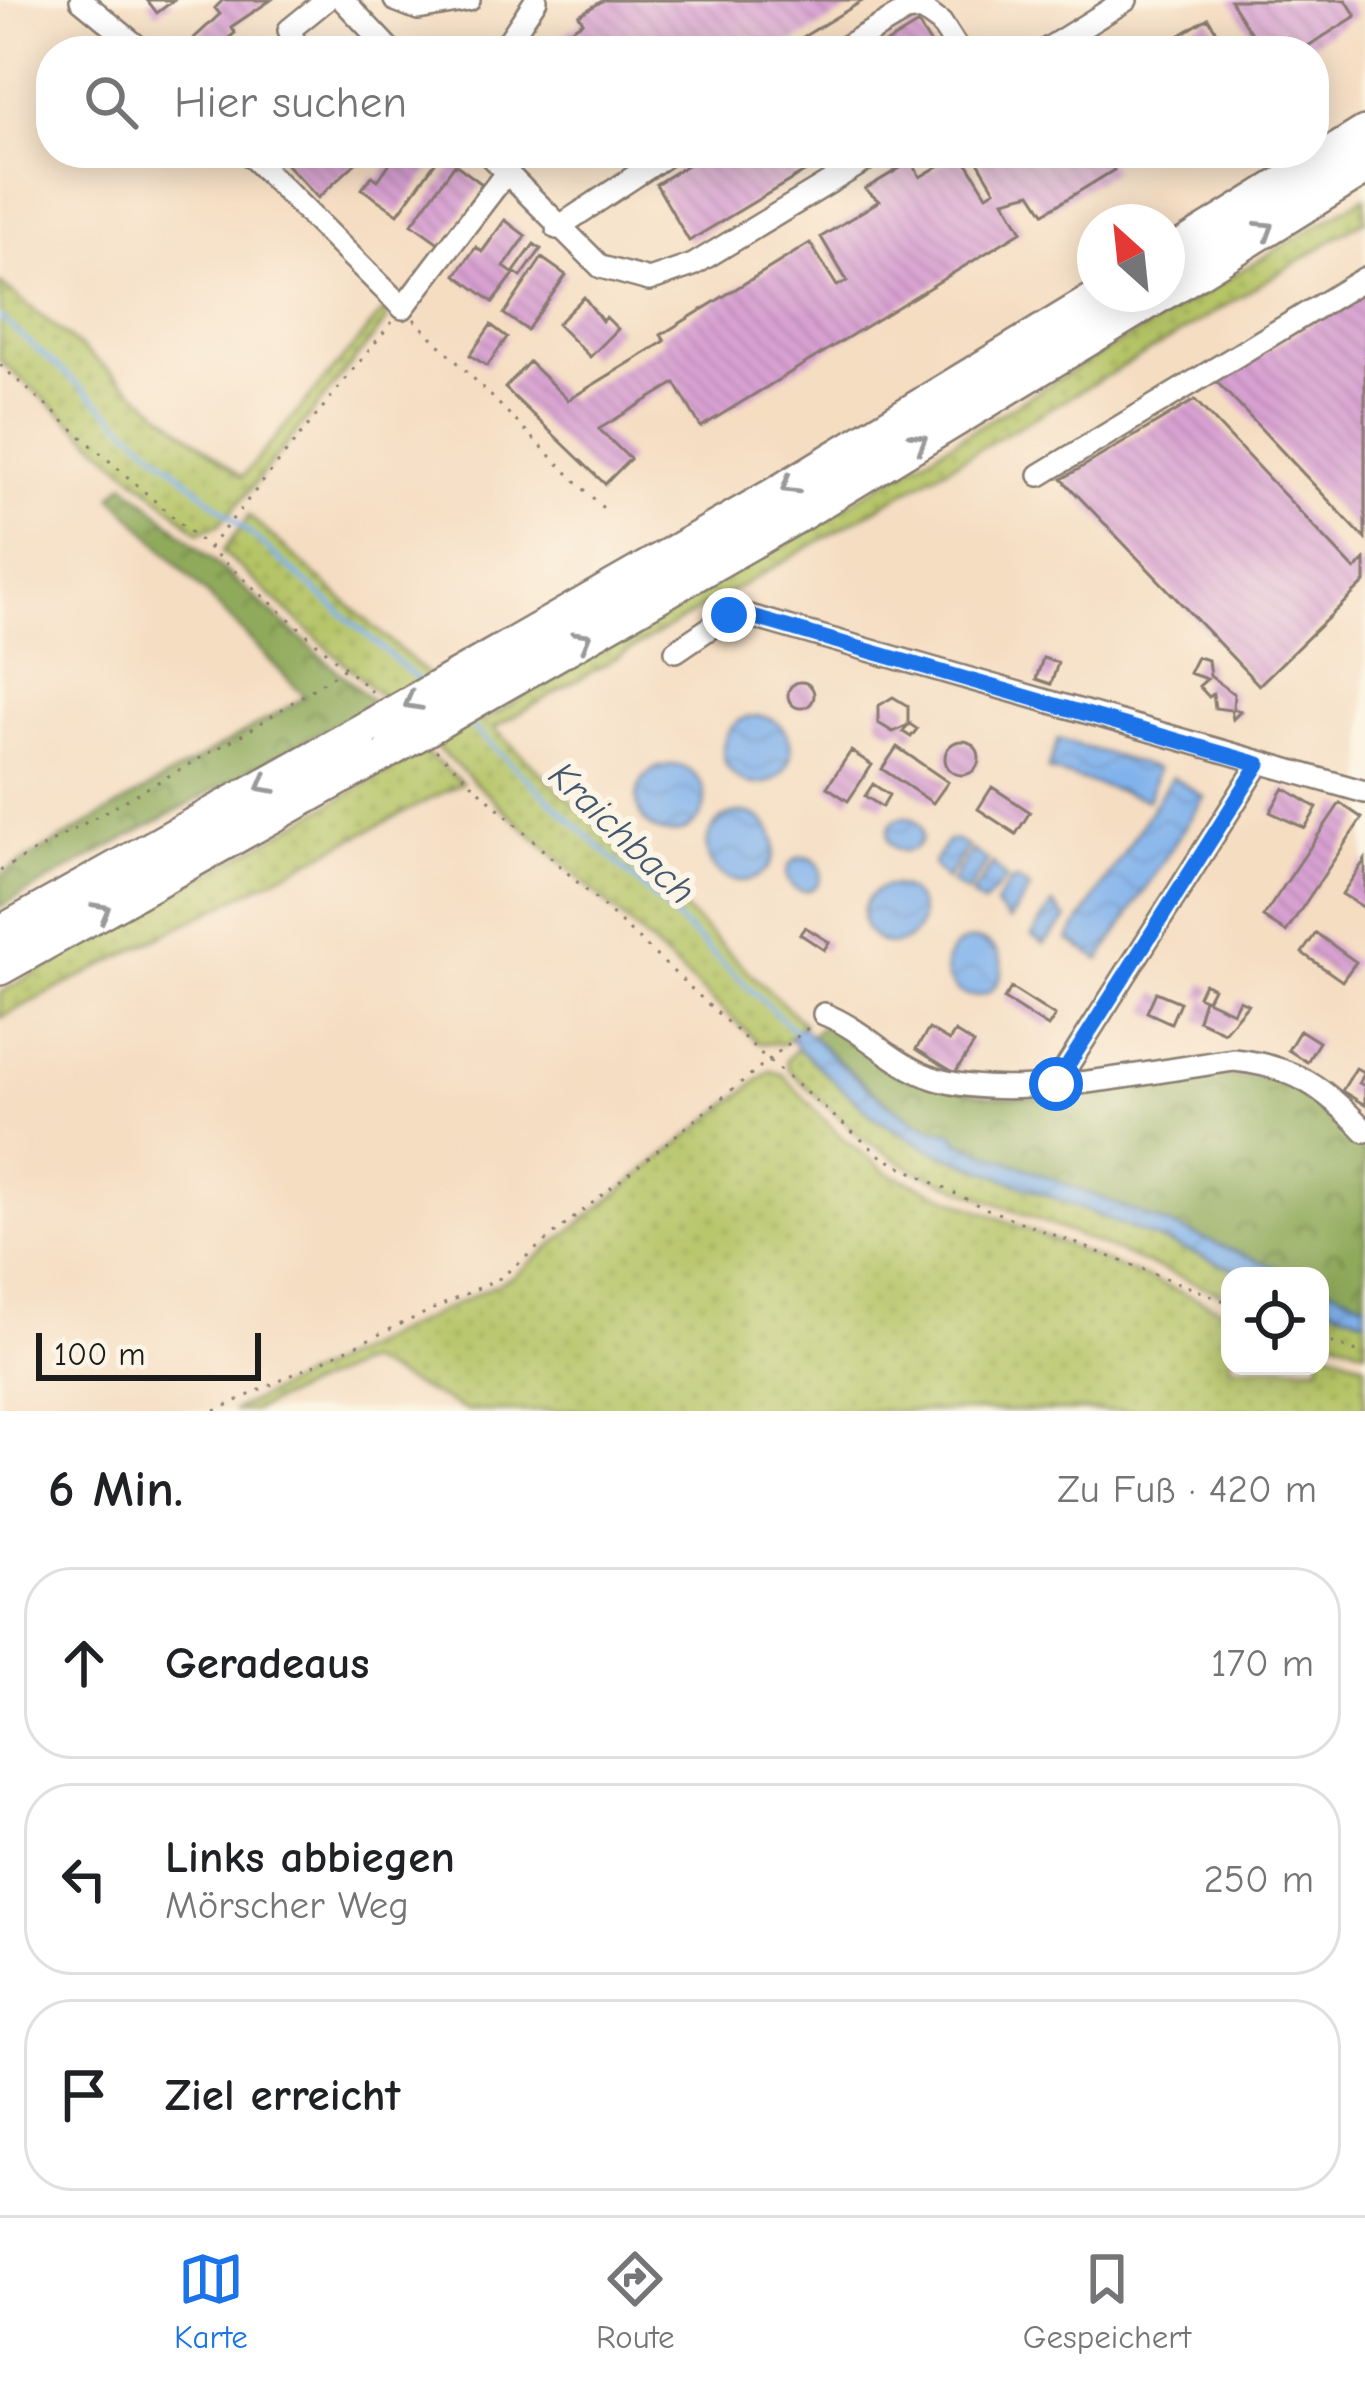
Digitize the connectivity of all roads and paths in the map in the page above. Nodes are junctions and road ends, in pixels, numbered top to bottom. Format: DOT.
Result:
graph roads {
  1 [pos="81,0"];
  2 [pos="326,0"];
  3 [pos="343,0"];
  4 [pos="394,0"];
  5 [pos="469,0"];
  6 [pos="536,0"];
  7 [pos="1126,0"];
  8 [pos="927,4"];
  9 [pos="125,36"];
  10 [pos="293,36"];
  11 [pos="370,36"];
  12 [pos="512,36"];
  13 [pos="864,36"];
  14 [pos="949,36"];
  15 [pos="1068,36"];
  16 [pos="1365,133"];
  17 [pos="1329,155"];
  18 [pos="263,168"];
  19 [pos="501,168"];
  20 [pos="647,168"];
  21 [pos="853,168"];
  22 [pos="1309,168"];
  23 [pos="1365,168"];
  24 [pos="506,173"];
  25 [pos="557,228"];
  26 [pos="1185,245"];
  27 [pos="1365,278"];
  28 [pos="1185,279"];
  29 [pos="403,308"];
  30 [pos="1077,311"];
  31 [pos="1131,312"];
  32 [pos="1040,475"];
  33 [pos="607,512"];
  34 [pos="208,550"];
  35 [pos="676,651"];
  36 [pos="346,667"];
  37 [pos="470,687"];
  38 [pos="379,738"];
  39 [pos="1259,764"];
  40 [pos="1365,792"];
  41 [pos="0,871"];
  42 [pos="0,933"];
  43 [pos="0,968"];
  44 [pos="817,1020"];
  45 [pos="770,1062"];
  46 [pos="1056,1084"];
  47 [pos="1365,1131"];
  48 [pos="1221,1299"];
  49 [pos="1329,1341"];
  50 [pos="1365,1355"];
  51 [pos="214,1411"];
  1 -- 9 [label="street"];
  2 -- 10 [label="street"];
  3 -- 11 [label="street"];
  4 -- 5 [label="street"];
  6 -- 12 [label="street"];
  7 -- 15 [label="street"];
  8 -- 13 [label="street"];
  8 -- 14 [label="street"];
  16 -- 17 [label="highway"];
  18 -- 29 [label="street"];
  19 -- 24 [label="street"];
  20 -- 25 [label="street"];
  21 -- 25 [label="street"];
  22 -- 26 [label="highway"];
  28 -- 23 [label="highway, one-way"];
  24 -- 25 [label="street"];
  24 -- 29 [label="street"];
  27 -- 32 [label="street"];
  29 -- 33 [label="path"];
  29 -- 34 [label="path"];
  30 -- 37 [label="highway, one-way"];
  37 -- 31 [label="highway, one-way"];
  35 -- 39 [label="street"];
  36 -- 41 [label="path"];
  37 -- 38 [label="highway, bridge"];
  38 -- 42 [label="highway, one-way"];
  43 -- 38 [label="highway, one-way"];
  39 -- 40 [label="street"];
  39 -- 46 [label="street"];
  44 -- 45 [label="path"];
  44 -- 46 [label="street"];
  45 -- 48 [label="path"];
  45 -- 51 [label="path"];
  46 -- 47 [label="street"];
  49 -- 50 [label="path"];
}
